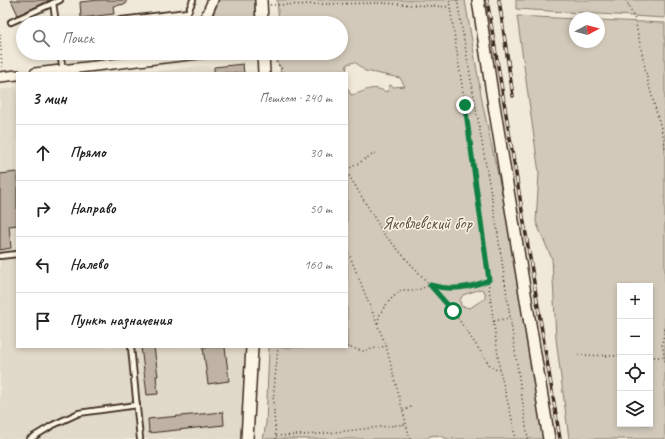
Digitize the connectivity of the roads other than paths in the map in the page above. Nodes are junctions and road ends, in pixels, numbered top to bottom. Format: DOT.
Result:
graph roads {
  1 [pos="60,0"];
  2 [pos="193,0"];
  3 [pos="213,0"];
  4 [pos="478,0"];
  5 [pos="52,3"];
  6 [pos="261,3"];
  7 [pos="24,16"];
  8 [pos="55,16"];
  9 [pos="155,16"];
  10 [pos="206,16"];
  11 [pos="262,16"];
  12 [pos="16,20"];
  13 [pos="11,22"];
  14 [pos="60,60"];
  15 [pos="147,60"];
  16 [pos="267,60"];
  17 [pos="60,71"];
  18 [pos="48,72"];
  19 [pos="264,72"];
  20 [pos="16,75"];
  21 [pos="1,77"];
  22 [pos="16,254"];
  23 [pos="0,256"];
  24 [pos="131,348"];
  25 [pos="252,348"];
  26 [pos="137,405"];
  27 [pos="30,439"];
  28 [pos="140,439"];
  29 [pos="247,439"];
  30 [pos="548,439"];
  1 -- 5 [label="lane"];
  2 -- 9 [label="lane"];
  3 -- 10 [label="street"];
  4 -- 30 [label="street"];
  5 -- 7 [label="lane"];
  5 -- 8 [label="lane"];
  6 -- 11 [label="street"];
  12 -- 13 [label="lane"];
  14 -- 17 [label="lane"];
  15 -- 17 [label="street"];
  16 -- 19 [label="street"];
  17 -- 18 [label="street"];
  20 -- 21 [label="street"];
  22 -- 23 [label="lane"];
  24 -- 26 [label="lane"];
  25 -- 29 [label="street"];
  26 -- 27 [label="lane"];
  26 -- 28 [label="lane"];
}
